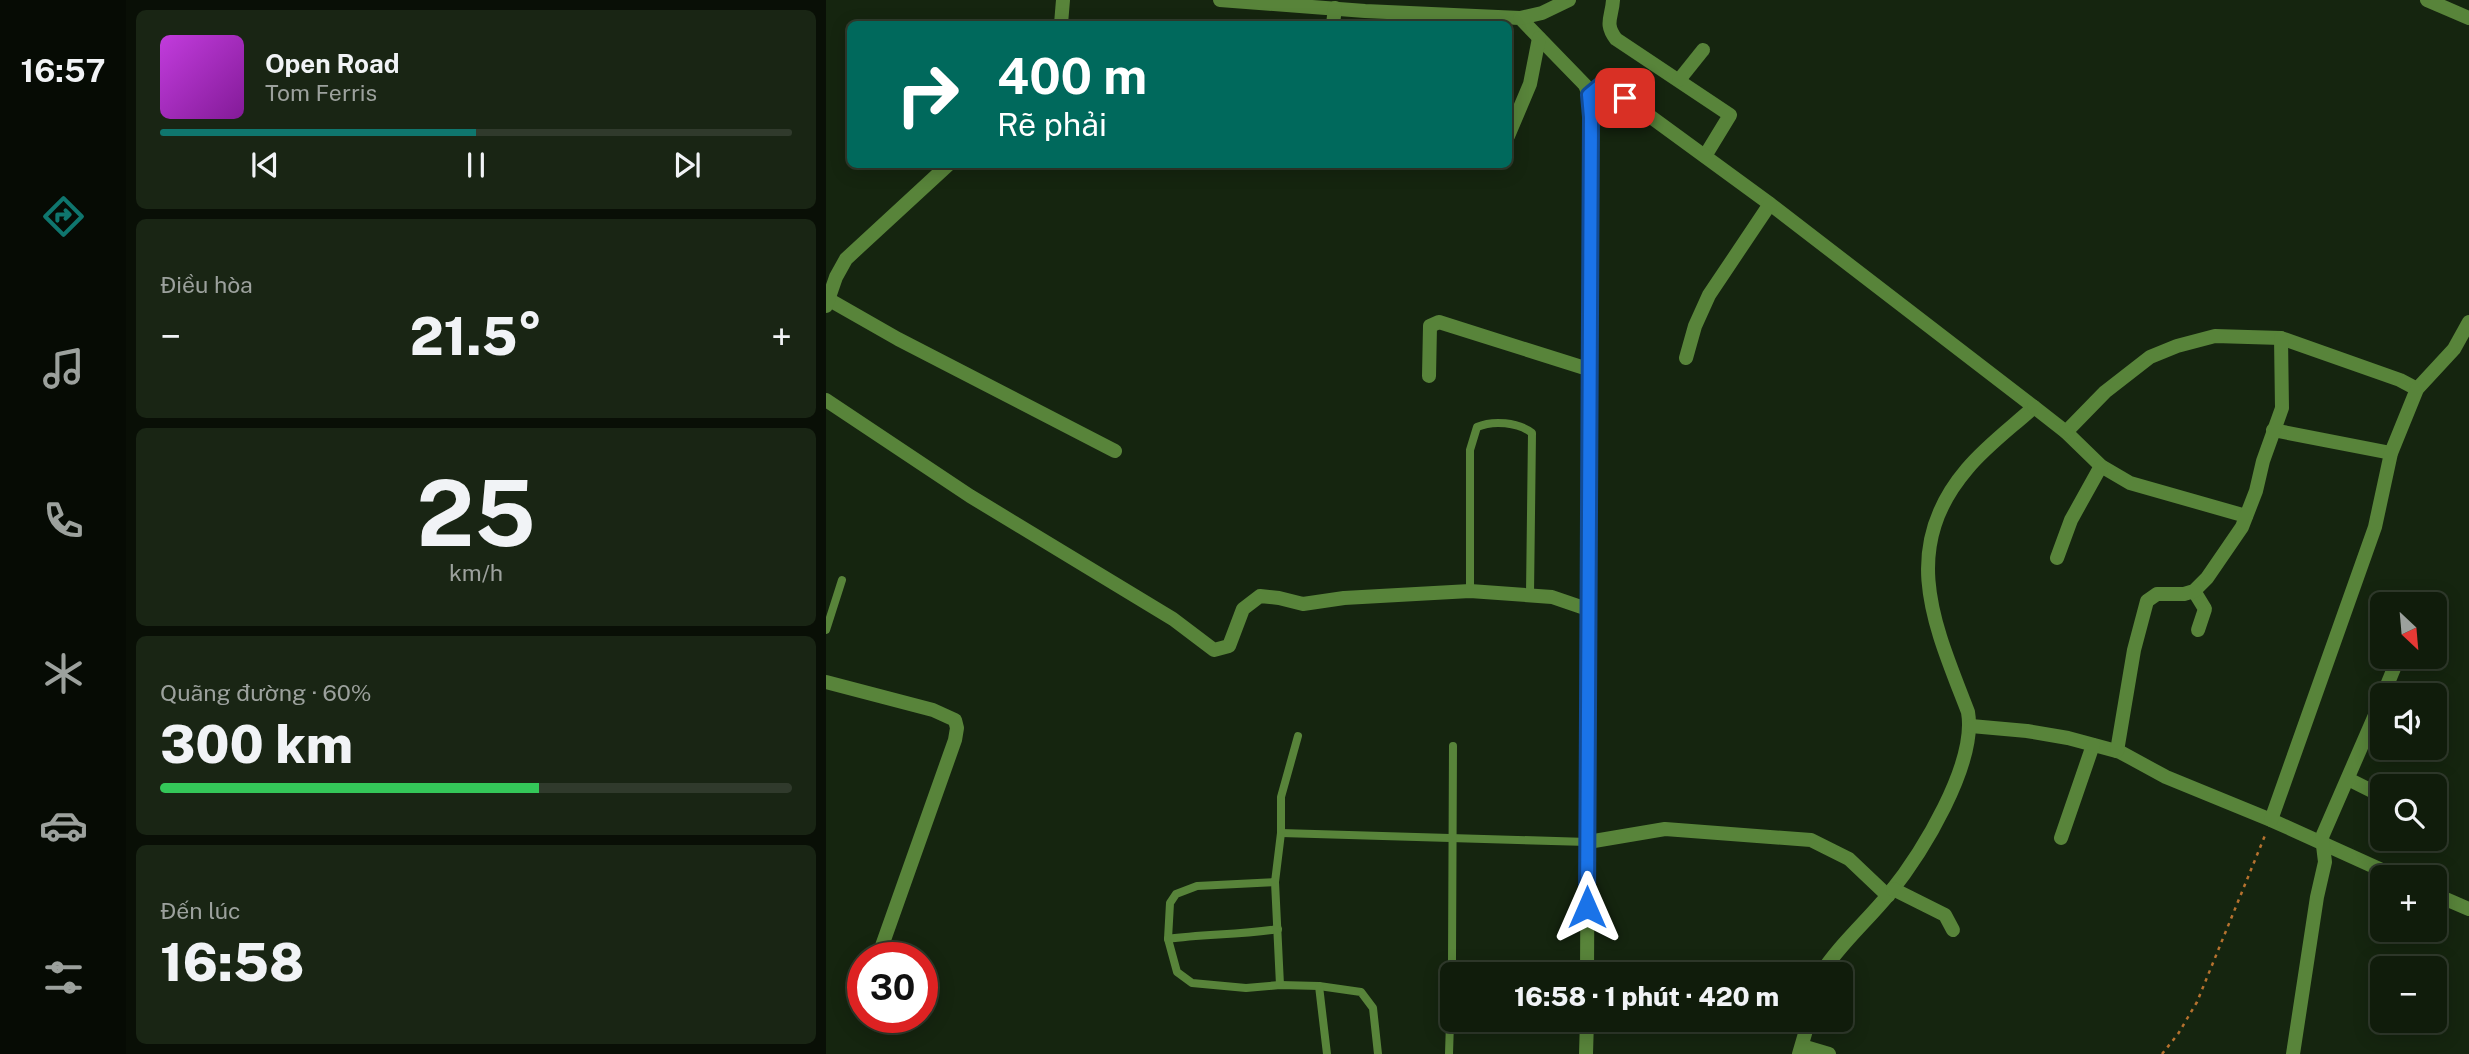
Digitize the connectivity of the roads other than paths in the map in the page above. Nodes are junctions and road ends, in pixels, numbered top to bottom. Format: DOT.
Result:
graph roads {
  1 [pos="1063,0"];
  2 [pos="1220,0"];
  3 [pos="1569,0"];
  4 [pos="1612,0"];
  5 [pos="2427,0"];
  6 [pos="1552,4"];
  7 [pos="1335,8"];
  8 [pos="1365,18"];
  9 [pos="1520,18"];
  10 [pos="2469,18"];
  11 [pos="1061,21"];
  12 [pos="1333,21"];
  13 [pos="1539,38"];
  14 [pos="1703,50"];
  15 [pos="1679,80"];
  16 [pos="1589,95"];
  17 [pos="1512,127"];
  18 [pos="1705,156"];
  19 [pos="945,168"];
  20 [pos="1770,204"];
  21 [pos="827,302"];
  22 [pos="2469,322"];
  23 [pos="2281,338"];
  24 [pos="1686,358"];
  25 [pos="1591,370"];
  26 [pos="1429,376"];
  27 [pos="2417,388"];
  28 [pos="826,400"];
  29 [pos="2034,407"];
  30 [pos="2273,430"];
  31 [pos="2066,432"];
  32 [pos="1115,451"];
  33 [pos="2391,453"];
  34 [pos="2101,466"];
  35 [pos="2246,516"];
  36 [pos="2057,558"];
  37 [pos="842,580"];
  38 [pos="1470,591"];
  39 [pos="2194,591"];
  40 [pos="1530,594"];
  41 [pos="1590,610"];
  42 [pos="826,630"];
  43 [pos="2197,630"];
  44 [pos="826,682"];
  45 [pos="1971,726"];
  46 [pos="2370,727"];
  47 [pos="1298,736"];
  48 [pos="2094,745"];
  49 [pos="1453,746"];
  50 [pos="2117,751"];
  51 [pos="2347,779"];
  52 [pos="2370,790"];
  53 [pos="2271,821"];
  54 [pos="1281,833"];
  55 [pos="2061,838"];
  56 [pos="1452,839"];
  57 [pos="1588,842"];
  58 [pos="2323,845"];
  59 [pos="2370,865"];
  60 [pos="1275,882"];
  61 [pos="1890,892"];
  62 [pos="2447,900"];
  63 [pos="2469,909"];
  64 [pos="1278,929"];
  65 [pos="1953,930"];
  66 [pos="1168,939"];
  67 [pos="883,942"];
  68 [pos="1587,962"];
  69 [pos="1830,962"];
  70 [pos="1280,985"];
  71 [pos="1319,986"];
  72 [pos="1587,1032"];
  73 [pos="1805,1032"];
  74 [pos="1800,1050"];
  75 [pos="1327,1054"];
  76 [pos="1378,1054"];
  77 [pos="1449,1054"];
  78 [pos="1586,1054"];
  79 [pos="1829,1054"];
  80 [pos="2293,1054"];
  1 -- 11 [label="street"];
  2 -- 7 [label="street"];
  3 -- 6 [label="street"];
  4 -- 15 [label="street"];
  5 -- 10 [label="street"];
  6 -- 9 [label="street"];
  7 -- 8 [label="street"];
  7 -- 12 [label="street"];
  8 -- 9 [label="street"];
  9 -- 13 [label="street"];
  13 -- 16 [label="street"];
  13 -- 17 [label="street"];
  14 -- 15 [label="street"];
  15 -- 18 [label="street"];
  16 -- 18 [label="street"];
  16 -- 25 [label="street"];
  18 -- 20 [label="street"];
  19 -- 21 [label="street"];
  20 -- 24 [label="street"];
  20 -- 29 [label="street"];
  21 -- 32 [label="street"];
  22 -- 27 [label="street"];
  23 -- 27 [label="street"];
  23 -- 30 [label="street"];
  23 -- 31 [label="street"];
  25 -- 26 [label="street"];
  25 -- 41 [label="street"];
  27 -- 33 [label="street"];
  28 -- 38 [label="street"];
  29 -- 31 [label="street"];
  29 -- 45 [label="street"];
  30 -- 33 [label="street"];
  30 -- 35 [label="street"];
  31 -- 34 [label="street"];
  33 -- 53 [label="street"];
  34 -- 35 [label="street"];
  34 -- 36 [label="street"];
  35 -- 39 [label="street"];
  37 -- 42 [label="lane"];
  38 -- 40 [label="street"];
  38 -- 40 [label="lane"];
  39 -- 43 [label="street"];
  39 -- 50 [label="street"];
  40 -- 41 [label="street"];
  41 -- 57 [label="street"];
  44 -- 67 [label="street"];
  45 -- 48 [label="street"];
  45 -- 61 [label="street"];
  46 -- 51 [label="street"];
  47 -- 54 [label="lane"];
  48 -- 50 [label="street"];
  48 -- 55 [label="street"];
  49 -- 56 [label="lane"];
  50 -- 53 [label="street"];
  51 -- 52 [label="street"];
  51 -- 58 [label="street"];
  53 -- 58 [label="street"];
  54 -- 56 [label="lane"];
  54 -- 60 [label="lane"];
  56 -- 57 [label="lane"];
  56 -- 77 [label="lane"];
  57 -- 61 [label="street"];
  57 -- 68 [label="street"];
  58 -- 59 [label="street"];
  58 -- 80 [label="street"];
  60 -- 64 [label="lane"];
  60 -- 66 [label="lane"];
  61 -- 65 [label="street"];
  61 -- 69 [label="street"];
  62 -- 63 [label="street"];
  64 -- 66 [label="lane"];
  64 -- 70 [label="lane"];
  66 -- 70 [label="lane"];
  70 -- 71 [label="lane"];
  71 -- 75 [label="lane"];
  71 -- 76 [label="lane"];
  72 -- 78 [label="street"];
  73 -- 74 [label="street"];
  74 -- 79 [label="street"];
}
